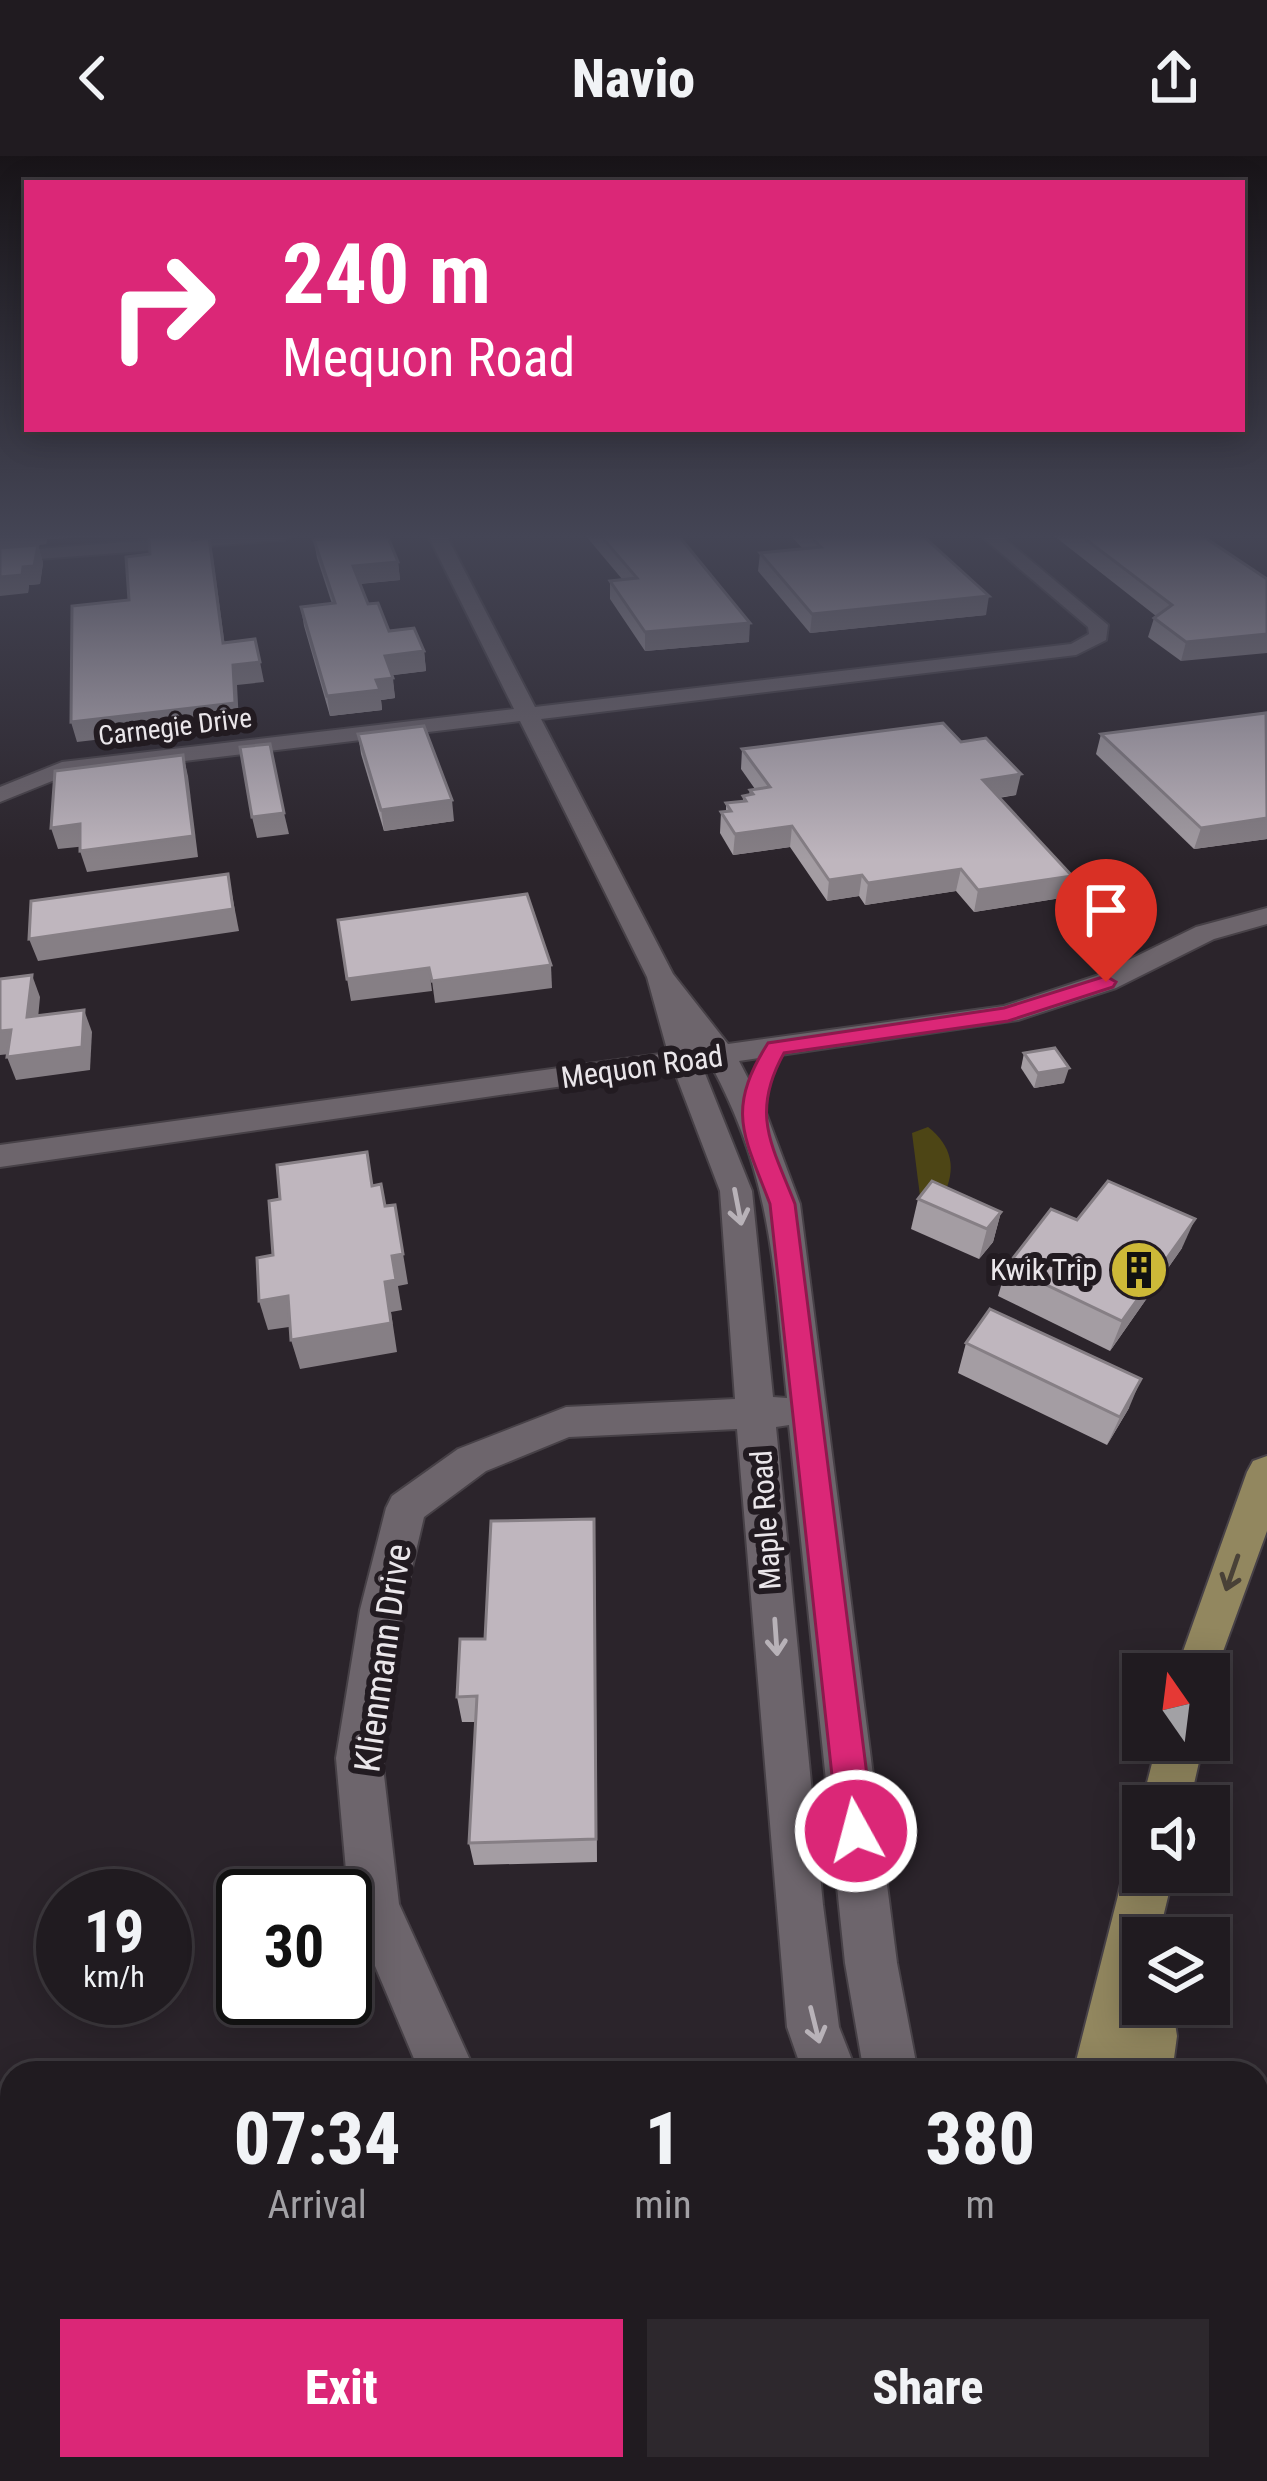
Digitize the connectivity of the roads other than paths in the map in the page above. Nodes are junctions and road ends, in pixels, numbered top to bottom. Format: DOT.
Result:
graph roads {
  1 [pos="491,644"];
  2 [pos="1087,644"];
  3 [pos="525,711"];
  4 [pos="0,795"];
  5 [pos="1267,916"];
  6 [pos="662,977"];
  7 [pos="670,1014"];
  8 [pos="715,1042"];
  9 [pos="816,1042"];
  10 [pos="776,1048"];
  11 [pos="610,1071"];
  12 [pos="692,1078"];
  13 [pos="751,1121"];
  14 [pos="0,1156"];
  15 [pos="808,1411"];
  16 [pos="758,1412"];
  17 [pos="1267,1472"];
  18 [pos="1205,1653"];
  19 [pos="1122,1984"];
  20 [pos="1149,2025"];
  21 [pos="443,2061"];
  22 [pos="826,2061"];
  23 [pos="889,2061"];
  24 [pos="1103,2061"];
  25 [pos="1146,2061"];
  1 -- 3 [label="street, Maple Road"];
  2 -- 3 [label="street, Carnegie Drive"];
  3 -- 4 [label="street, Carnegie Drive"];
  3 -- 6 [label="street, Maple Road"];
  5 -- 9 [label="street, Mequon Road"];
  6 -- 7 [label="street, Maple Road"];
  6 -- 8 [label="street, Maple Road"];
  7 -- 11 [label="street"];
  7 -- 12 [label="street, Maple Road"];
  8 -- 9 [label="street"];
  8 -- 10 [label="street, Mequon Road"];
  8 -- 12 [label="street, Mequon Road"];
  8 -- 13 [label="street, Maple Road"];
  9 -- 10 [label="street, Mequon Road"];
  10 -- 13 [label="street"];
  11 -- 12 [label="street, Mequon Road"];
  11 -- 14 [label="street, Mequon Road"];
  12 -- 16 [label="street, Maple Road, one-way"];
  13 -- 15 [label="street, Maple Road"];
  15 -- 16 [label="street, Klienmann Drive"];
  15 -- 23 [label="street, Maple Road"];
  16 -- 21 [label="street, Klienmann Drive"];
  16 -- 22 [label="street, Maple Road, one-way"];
  17 -- 18 [label="main road, one-way"];
  19 -- 24 [label="main road"];
  20 -- 25 [label="main road"];
}
